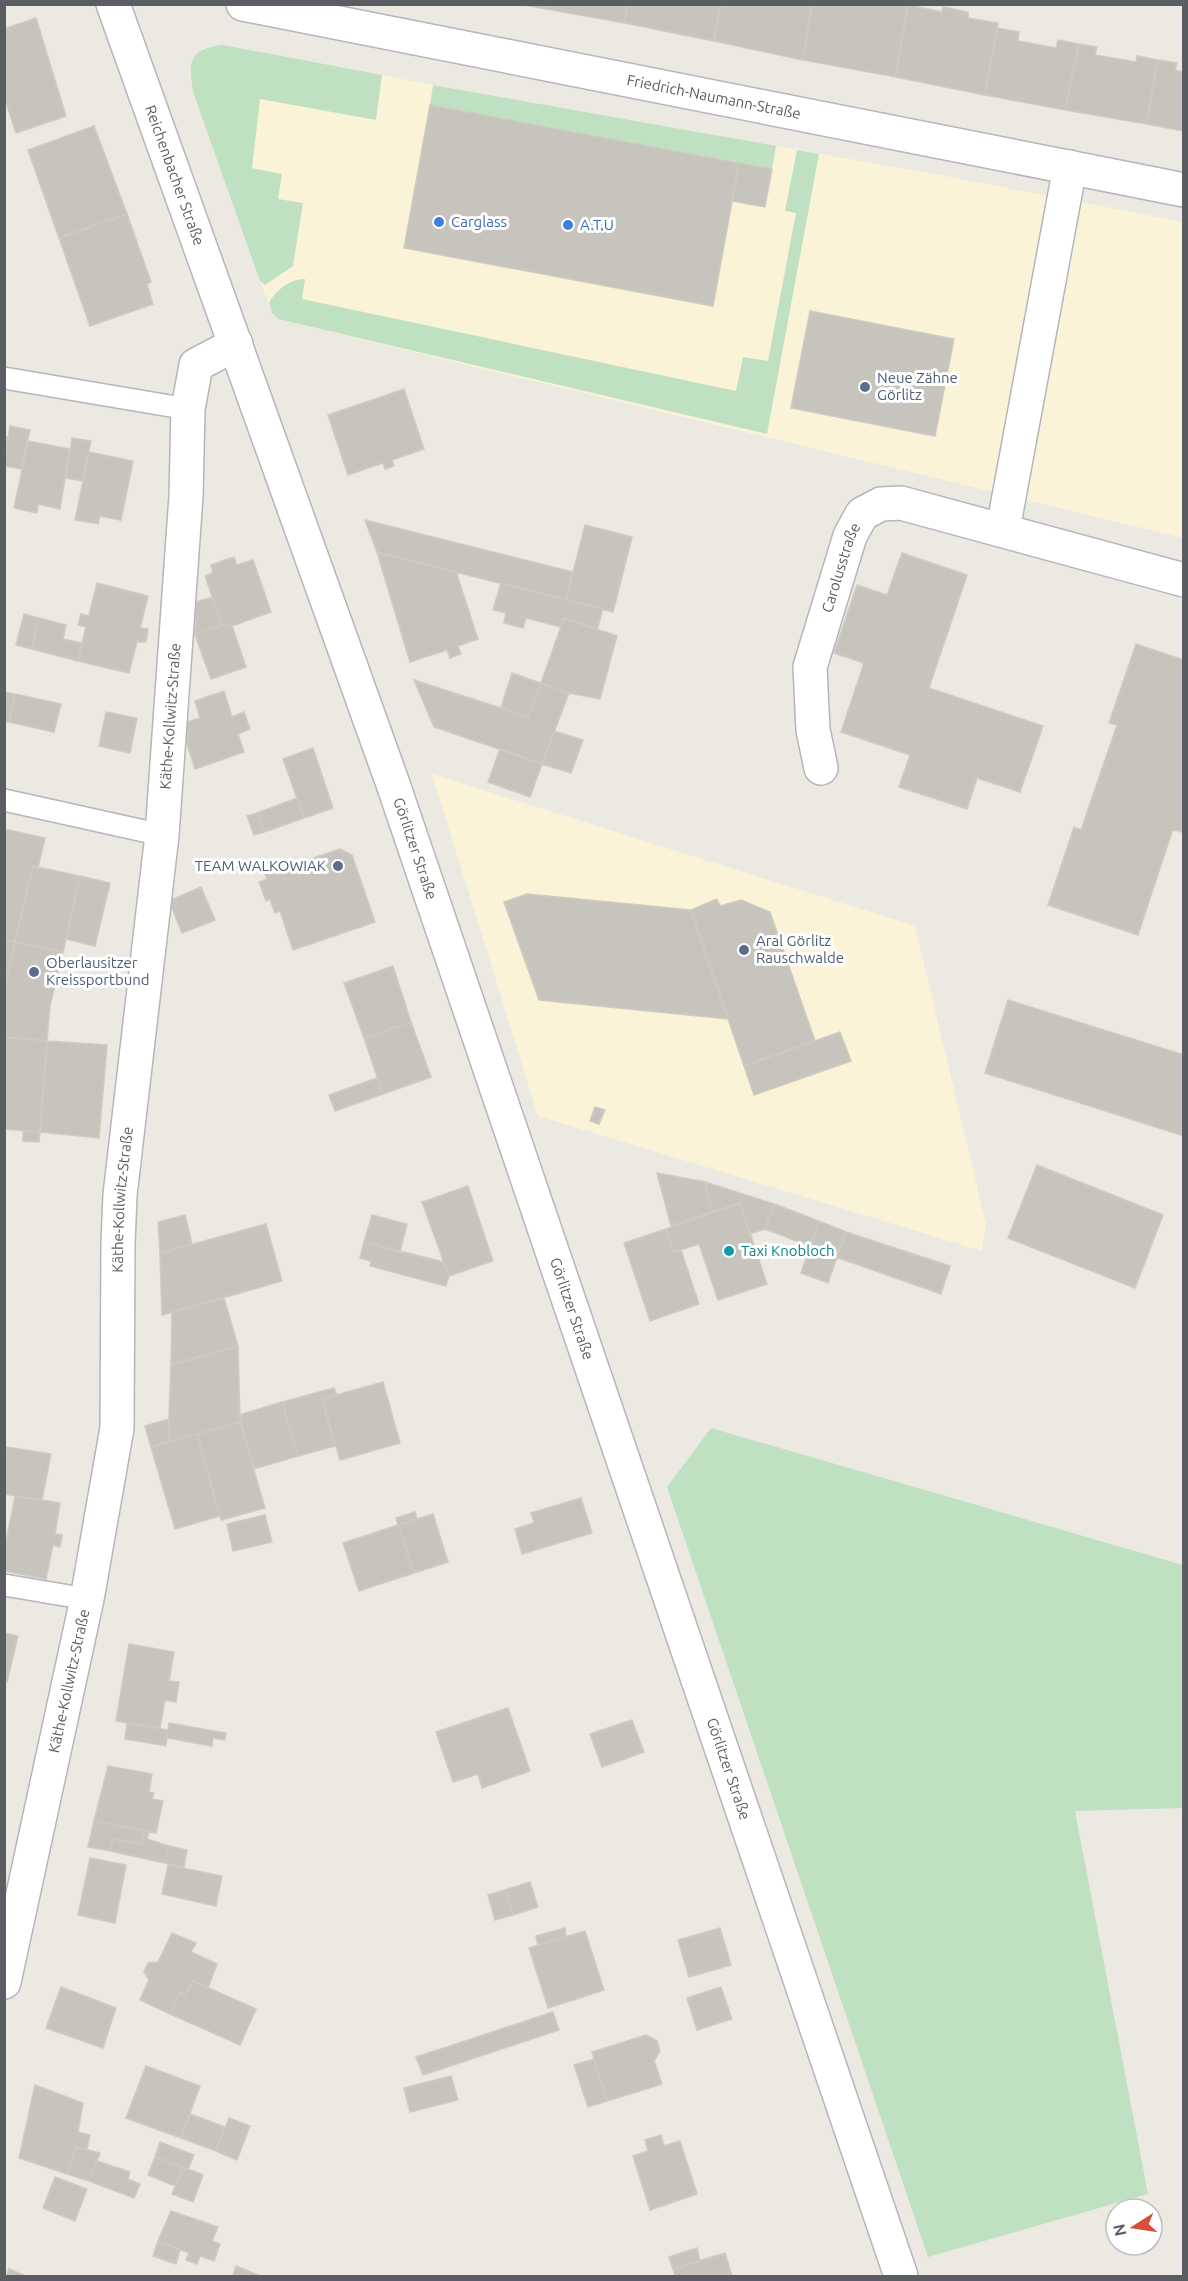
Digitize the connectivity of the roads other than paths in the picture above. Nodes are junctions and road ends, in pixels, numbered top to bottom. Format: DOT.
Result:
graph roads {
  1 [pos="112,4"];
  2 [pos="243,4"];
  3 [pos="1070,167"];
  4 [pos="1184,190"];
  5 [pos="236,344"];
  6 [pos="4,378"];
  7 [pos="188,409"];
  8 [pos="1003,529"];
  9 [pos="1184,580"];
  10 [pos="821,768"];
  11 [pos="4,800"];
  12 [pos="162,835"];
  13 [pos="4,1585"];
  14 [pos="87,1599"];
  15 [pos="4,1982"];
  16 [pos="901,2277"];
  1 -- 5 [label="street, Reichenbacher Straße"];
  2 -- 3 [label="street, Friedrich-Naumann-Straße"];
  3 -- 4 [label="street, Friedrich-Naumann-Straße"];
  3 -- 8 [label="street"];
  5 -- 7 [label="street, Käthe-Kollwitz-Straße"];
  5 -- 16 [label="street, Görlitzer Straße"];
  6 -- 7 [label="lane"];
  7 -- 12 [label="street, Käthe-Kollwitz-Straße"];
  8 -- 9 [label="street, Carolusstraße"];
  8 -- 10 [label="street, Carolusstraße"];
  11 -- 12 [label="lane"];
  12 -- 14 [label="street, Käthe-Kollwitz-Straße"];
  13 -- 14 [label="lane"];
  14 -- 15 [label="street, Käthe-Kollwitz-Straße"];
}
